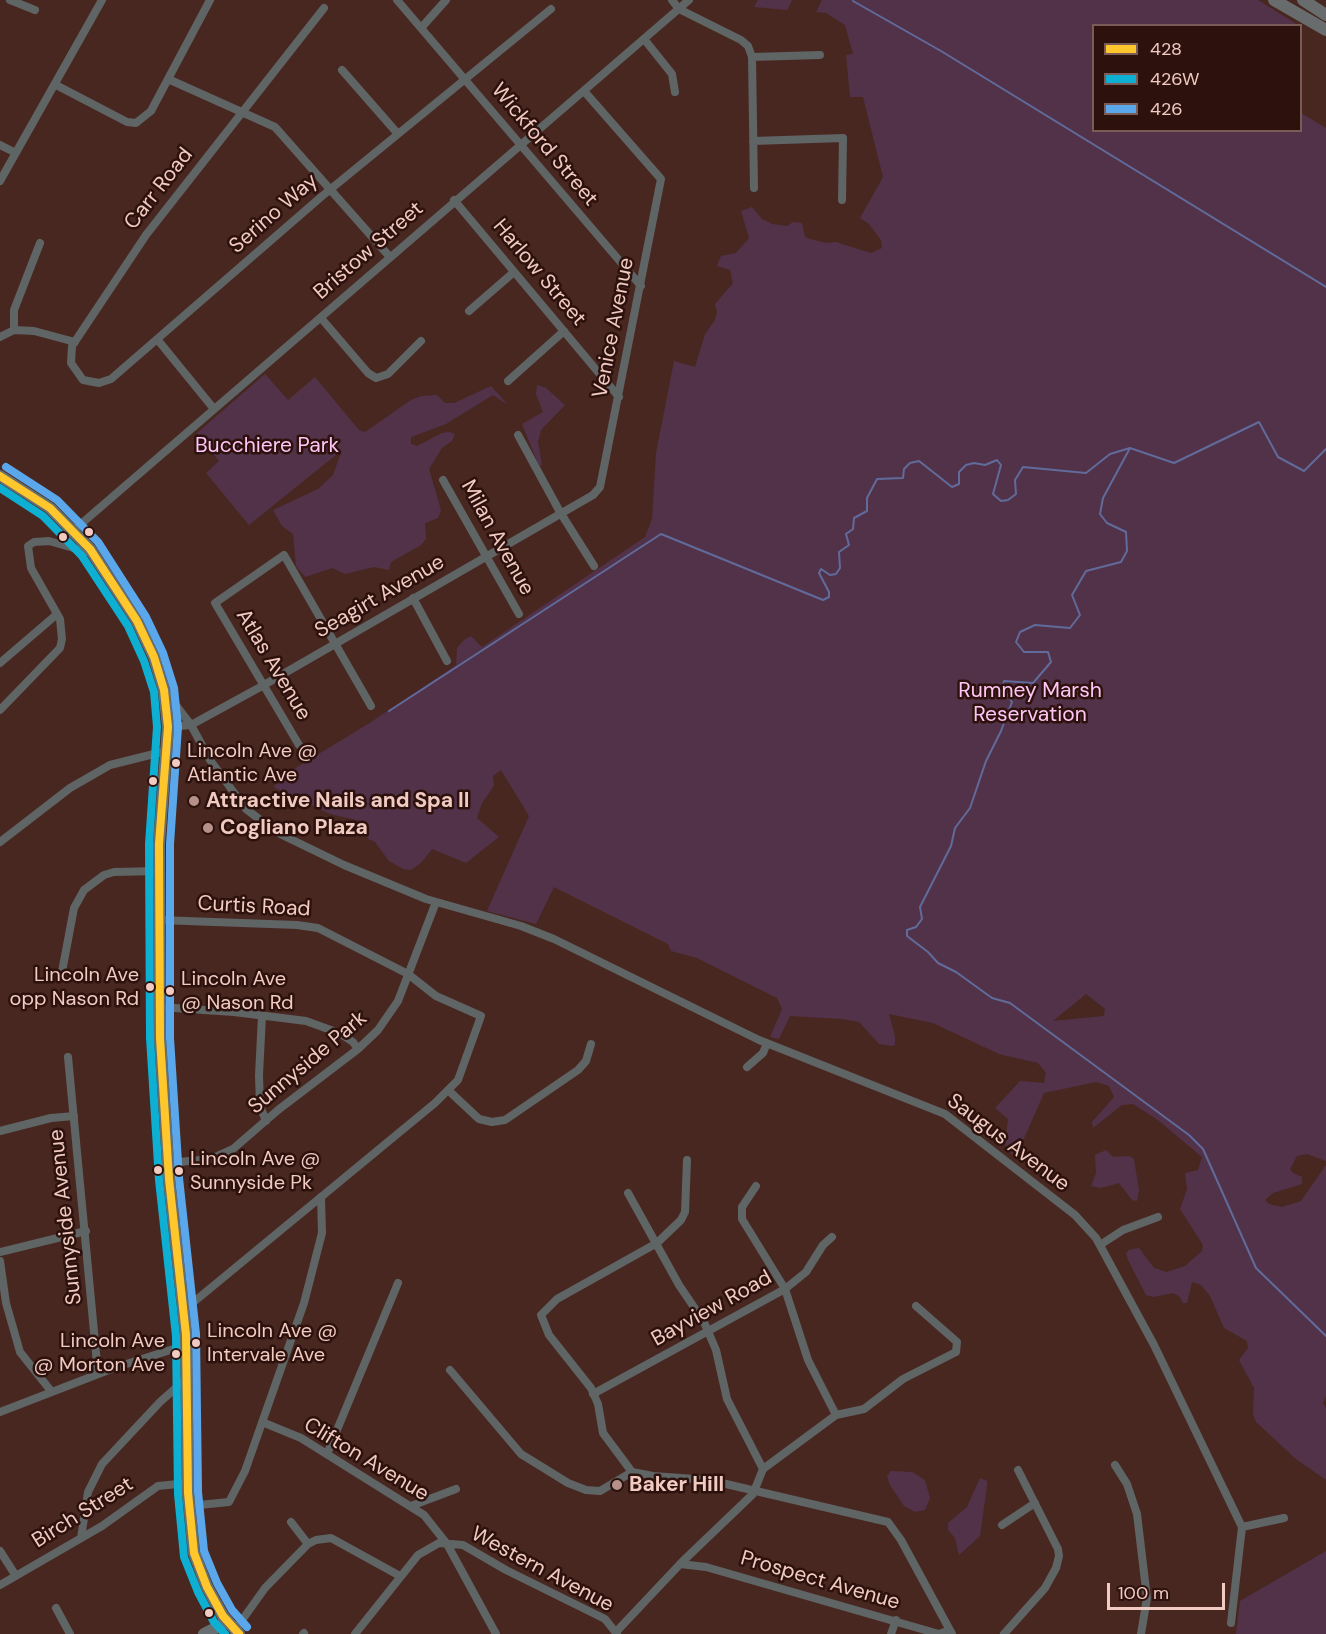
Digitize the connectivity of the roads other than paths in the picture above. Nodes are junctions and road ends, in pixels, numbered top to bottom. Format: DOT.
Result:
graph roads {
  1 [pos="10,0"];
  2 [pos="102,0"];
  3 [pos="210,0"];
  4 [pos="397,0"];
  5 [pos="446,0"];
  6 [pos="672,0"];
  7 [pos="689,0"];
  8 [pos="1274,0"];
  9 [pos="1303,0"];
  10 [pos="324,8"];
  11 [pos="551,9"];
  12 [pos="679,9"];
  13 [pos="35,10"];
  14 [pos="1326,15"];
  15 [pos="421,28"];
  16 [pos="1326,30"];
  17 [pos="644,39"];
  18 [pos="820,55"];
  19 [pos="752,57"];
  20 [pos="342,70"];
  21 [pos="168,79"];
  22 [pos="465,80"];
  23 [pos="56,85"];
  24 [pos="584,91"];
  25 [pos="675,92"];
  26 [pos="243,111"];
  27 [pos="398,134"];
  28 [pos="753,141"];
  29 [pos="520,144"];
  30 [pos="0,145"];
  31 [pos="16,153"];
  32 [pos="0,181"];
  33 [pos="754,188"];
  34 [pos="331,189"];
  35 [pos="842,200"];
  36 [pos="454,201"];
  37 [pos="40,243"];
  38 [pos="389,256"];
  39 [pos="514,272"];
  40 [pos="641,286"];
  41 [pos="469,311"];
  42 [pos="321,318"];
  43 [pos="14,330"];
  44 [pos="564,331"];
  45 [pos="0,337"];
  46 [pos="157,339"];
  47 [pos="421,341"];
  48 [pos="75,342"];
  49 [pos="508,381"];
  50 [pos="619,397"];
  51 [pos="214,409"];
  52 [pos="518,435"];
  53 [pos="0,476"];
  54 [pos="443,480"];
  55 [pos="602,483"];
  56 [pos="560,512"];
  57 [pos="74,530"];
  58 [pos="94,554"];
  59 [pos="485,556"];
  60 [pos="594,566"];
  61 [pos="413,598"];
  62 [pos="519,614"];
  63 [pos="56,615"];
  64 [pos="335,644"];
  65 [pos="447,661"];
  66 [pos="0,663"];
  67 [pos="264,685"];
  68 [pos="164,690"];
  69 [pos="371,706"];
  70 [pos="0,710"];
  71 [pos="191,725"];
  72 [pos="168,728"];
  73 [pos="299,745"];
  74 [pos="166,751"];
  75 [pos="0,842"];
  76 [pos="159,871"];
  77 [pos="436,902"];
  78 [pos="159,920"];
  79 [pos="408,974"];
  80 [pos="61,977"];
  81 [pos="159,1007"];
  82 [pos="262,1016"];
  83 [pos="767,1043"];
  84 [pos="591,1044"];
  85 [pos="358,1049"];
  86 [pos="68,1057"];
  87 [pos="747,1067"];
  88 [pos="448,1090"];
  89 [pos="74,1116"];
  90 [pos="266,1121"];
  91 [pos="0,1131"];
  92 [pos="687,1160"];
  93 [pos="168,1163"];
  94 [pos="756,1186"];
  95 [pos="628,1193"];
  96 [pos="321,1197"];
  97 [pos="1158,1217"];
  98 [pos="86,1232"];
  99 [pos="832,1237"];
  100 [pos="657,1243"];
  101 [pos="1100,1245"];
  102 [pos="0,1252"];
  103 [pos="0,1261"];
  104 [pos="398,1283"];
  105 [pos="785,1289"];
  106 [pos="916,1306"];
  107 [pos="184,1310"];
  108 [pos="709,1332"];
  109 [pos="186,1345"];
  110 [pos="450,1370"];
  111 [pos="98,1374"];
  112 [pos="186,1379"];
  113 [pos="51,1391"];
  114 [pos="593,1394"];
  115 [pos="0,1412"];
  116 [pos="836,1415"];
  117 [pos="262,1422"];
  118 [pos="327,1454"];
  119 [pos="1115,1465"];
  120 [pos="763,1469"];
  121 [pos="1018,1470"];
  122 [pos="632,1472"];
  123 [pos="188,1483"];
  124 [pos="456,1489"];
  125 [pos="754,1491"];
  126 [pos="1035,1503"];
  127 [pos="189,1506"];
  128 [pos="411,1506"];
  129 [pos="1284,1518"];
  130 [pos="291,1522"];
  131 [pos="1002,1525"];
  132 [pos="1242,1527"];
  133 [pos="81,1538"];
  134 [pos="308,1544"];
  135 [pos="447,1544"];
  136 [pos="0,1551"];
  137 [pos="680,1564"];
  138 [pos="16,1576"];
  139 [pos="400,1576"];
  140 [pos="0,1585"];
  141 [pos="56,1608"];
  142 [pos="896,1620"];
  143 [pos="1231,1623"];
  144 [pos="234,1629"];
  145 [pos="951,1632"];
  146 [pos="616,1633"];
  147 [pos="70,1634"];
  148 [pos="204,1634"];
  149 [pos="355,1634"];
  150 [pos="496,1634"];
  151 [pos="891,1634"];
  152 [pos="1005,1634"];
  153 [pos="1141,1634"];
  1 -- 13 [label="street"];
  2 -- 23 [label="street"];
  3 -- 21 [label="street"];
  4 -- 15 [label="street, Wickford Street"];
  5 -- 15 [label="street"];
  6 -- 12 [label="street"];
  7 -- 12 [label="street, Bristow Street"];
  8 -- 16 [label="main road"];
  9 -- 14 [label="main road"];
  10 -- 26 [label="street, Carr Road"];
  11 -- 22 [label="street, Serino Way"];
  12 -- 17 [label="street, Bristow Street"];
  12 -- 19 [label="street"];
  15 -- 22 [label="street, Wickford Street"];
  17 -- 24 [label="street, Bristow Street"];
  17 -- 25 [label="street"];
  18 -- 19 [label="street"];
  19 -- 28 [label="street"];
  20 -- 27 [label="street"];
  21 -- 23 [label="street"];
  21 -- 26 [label="street"];
  22 -- 27 [label="street, Serino Way"];
  22 -- 29 [label="street, Wickford Street"];
  23 -- 31 [label="street"];
  24 -- 29 [label="street, Bristow Street"];
  24 -- 40 [label="street, Venice Avenue"];
  26 -- 34 [label="street"];
  26 -- 48 [label="street, Carr Road"];
  27 -- 34 [label="street, Serino Way"];
  28 -- 33 [label="street"];
  28 -- 35 [label="street"];
  29 -- 36 [label="street, Bristow Street"];
  29 -- 40 [label="street, Wickford Street"];
  30 -- 31 [label="street"];
  31 -- 32 [label="street"];
  34 -- 38 [label="street"];
  34 -- 46 [label="street, Serino Way"];
  36 -- 38 [label="street, Bristow Street"];
  36 -- 39 [label="street, Harlow Street"];
  37 -- 43 [label="street"];
  38 -- 42 [label="street, Bristow Street"];
  39 -- 41 [label="street"];
  39 -- 44 [label="street, Harlow Street"];
  40 -- 50 [label="street, Venice Avenue"];
  42 -- 47 [label="street"];
  42 -- 51 [label="street, Bristow Street"];
  43 -- 45 [label="street"];
  43 -- 48 [label="street"];
  44 -- 49 [label="street"];
  44 -- 50 [label="street, Harlow Street"];
  46 -- 48 [label="street, Serino Way"];
  46 -- 51 [label="street"];
  50 -- 55 [label="street, Venice Avenue"];
  51 -- 57 [label="street, Bristow Street"];
  52 -- 56 [label="street"];
  53 -- 57 [label="main road"];
  54 -- 59 [label="street, Milan Avenue"];
  55 -- 56 [label="street, Seagirt Avenue"];
  56 -- 59 [label="street, Seagirt Avenue"];
  56 -- 60 [label="street"];
  57 -- 58 [label="main road"];
  58 -- 63 [label="street"];
  58 -- 68 [label="main road"];
  59 -- 61 [label="street, Seagirt Avenue"];
  59 -- 62 [label="street, Milan Avenue"];
  61 -- 64 [label="street, Seagirt Avenue"];
  61 -- 65 [label="street"];
  63 -- 66 [label="street"];
  63 -- 70 [label="street"];
  64 -- 67 [label="street, Seagirt Avenue"];
  64 -- 67 [label="street, Atlas Avenue"];
  64 -- 69 [label="street"];
  67 -- 71 [label="street, Seagirt Avenue"];
  67 -- 73 [label="street, Atlas Avenue"];
  68 -- 71 [label="street, Saugus Avenue"];
  68 -- 72 [label="main road"];
  71 -- 72 [label="street, Seagirt Avenue"];
  71 -- 77 [label="street, Saugus Avenue"];
  72 -- 74 [label="main road"];
  74 -- 75 [label="street"];
  74 -- 76 [label="main road"];
  76 -- 78 [label="main road"];
  76 -- 80 [label="street"];
  77 -- 79 [label="street, Sunnyside Park"];
  77 -- 83 [label="street, Saugus Avenue"];
  78 -- 79 [label="street, Curtis Road"];
  78 -- 81 [label="main road"];
  79 -- 85 [label="street, Sunnyside Park"];
  79 -- 88 [label="street, Curtis Road"];
  81 -- 82 [label="street"];
  81 -- 93 [label="main road"];
  82 -- 85 [label="street"];
  82 -- 90 [label="street"];
  83 -- 87 [label="street"];
  83 -- 101 [label="street, Saugus Avenue"];
  84 -- 88 [label="street"];
  85 -- 90 [label="street, Sunnyside Park"];
  86 -- 89 [label="street, Sunnyside Avenue"];
  88 -- 96 [label="street"];
  89 -- 91 [label="street"];
  89 -- 98 [label="street, Sunnyside Avenue"];
  90 -- 93 [label="street, Sunnyside Park"];
  92 -- 100 [label="street"];
  93 -- 107 [label="main road"];
  94 -- 105 [label="street"];
  95 -- 100 [label="street"];
  96 -- 107 [label="street"];
  96 -- 117 [label="street"];
  97 -- 101 [label="street"];
  98 -- 102 [label="street"];
  98 -- 111 [label="street, Sunnyside Avenue"];
  99 -- 105 [label="street, Bayview Road"];
  100 -- 108 [label="street"];
  100 -- 114 [label="street"];
  101 -- 132 [label="street, Saugus Avenue"];
  103 -- 113 [label="street"];
  104 -- 118 [label="street"];
  105 -- 108 [label="street, Bayview Road"];
  105 -- 116 [label="street"];
  106 -- 116 [label="street"];
  107 -- 109 [label="main road"];
  108 -- 114 [label="street, Bayview Road"];
  108 -- 120 [label="street"];
  109 -- 111 [label="street"];
  109 -- 112 [label="main road"];
  110 -- 122 [label="street"];
  111 -- 113 [label="street"];
  112 -- 123 [label="main road"];
  112 -- 133 [label="street"];
  113 -- 115 [label="street"];
  114 -- 122 [label="street"];
  116 -- 120 [label="street"];
  117 -- 118 [label="street, Clifton Avenue"];
  117 -- 127 [label="street"];
  118 -- 128 [label="street, Clifton Avenue"];
  119 -- 153 [label="street"];
  120 -- 125 [label="street"];
  121 -- 126 [label="street"];
  122 -- 125 [label="street"];
  123 -- 127 [label="main road"];
  123 -- 133 [label="street, Birch Street"];
  124 -- 128 [label="street"];
  125 -- 137 [label="street"];
  125 -- 145 [label="street"];
  126 -- 131 [label="street"];
  126 -- 152 [label="street"];
  127 -- 144 [label="main road"];
  128 -- 135 [label="street, Clifton Avenue"];
  129 -- 132 [label="street"];
  130 -- 134 [label="street"];
  132 -- 143 [label="street"];
  133 -- 138 [label="street, Birch Street"];
  134 -- 139 [label="street"];
  134 -- 144 [label="street"];
  135 -- 139 [label="street"];
  135 -- 146 [label="street, Western Avenue"];
  135 -- 150 [label="street, Clifton Avenue"];
  136 -- 138 [label="street"];
  137 -- 142 [label="street, Prospect Avenue"];
  137 -- 146 [label="street"];
  138 -- 140 [label="street, Birch Street"];
  139 -- 149 [label="street"];
  141 -- 147 [label="street"];
  142 -- 145 [label="street, Prospect Avenue"];
  142 -- 151 [label="street"];
  144 -- 148 [label="main road"];
}
